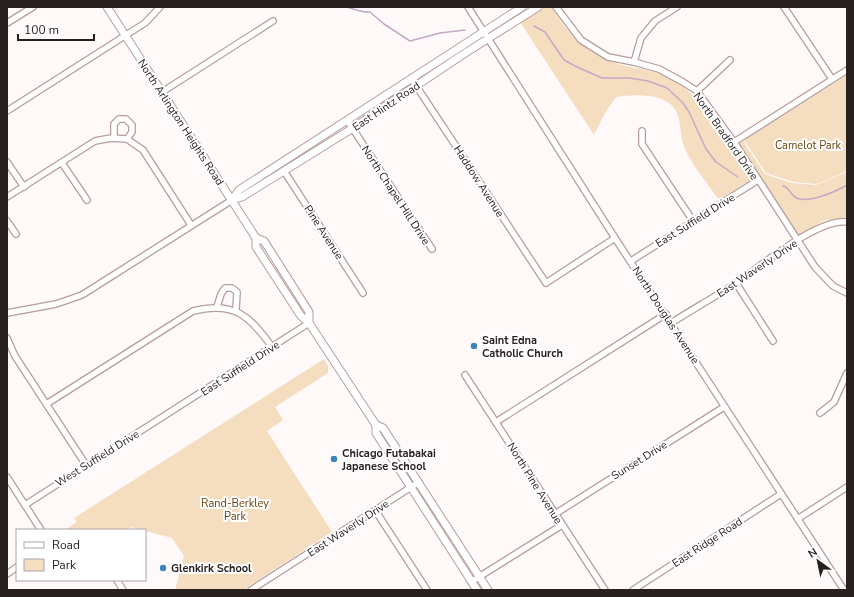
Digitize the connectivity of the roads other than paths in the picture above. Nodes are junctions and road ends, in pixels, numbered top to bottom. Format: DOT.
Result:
graph roads {
  1 [pos="33,7"];
  2 [pos="106,7"];
  3 [pos="160,7"];
  4 [pos="468,7"];
  5 [pos="522,7"];
  6 [pos="538,7"];
  7 [pos="556,7"];
  8 [pos="678,7"];
  9 [pos="784,7"];
  10 [pos="273,21"];
  11 [pos="7,23"];
  12 [pos="484,31"];
  13 [pos="125,36"];
  14 [pos="488,38"];
  15 [pos="730,60"];
  16 [pos="634,62"];
  17 [pos="847,70"];
  18 [pos="411,78"];
  19 [pos="832,80"];
  20 [pos="416,86"];
  21 [pos="697,91"];
  22 [pos="162,92"];
  23 [pos="7,111"];
  24 [pos="348,120"];
  25 [pos="353,128"];
  26 [pos="642,131"];
  27 [pos="114,138"];
  28 [pos="127,140"];
  29 [pos="734,142"];
  30 [pos="7,162"];
  31 [pos="62,163"];
  32 [pos="284,171"];
  33 [pos="758,180"];
  34 [pos="24,187"];
  35 [pos="7,197"];
  36 [pos="87,200"];
  37 [pos="232,200"];
  38 [pos="7,220"];
  39 [pos="693,222"];
  40 [pos="847,222"];
  41 [pos="191,225"];
  42 [pos="16,234"];
  43 [pos="615,238"];
  44 [pos="796,241"];
  45 [pos="432,249"];
  46 [pos="631,261"];
  47 [pos="736,283"];
  48 [pos="363,293"];
  49 [pos="847,293"];
  50 [pos="217,307"];
  51 [pos="236,310"];
  52 [pos="7,313"];
  53 [pos="666,314"];
  54 [pos="309,323"];
  55 [pos="671,323"];
  56 [pos="7,338"];
  57 [pos="773,341"];
  58 [pos="272,347"];
  59 [pos="847,373"];
  60 [pos="465,375"];
  61 [pos="48,403"];
  62 [pos="724,407"];
  63 [pos="171,412"];
  64 [pos="820,413"];
  65 [pos="496,422"];
  66 [pos="376,424"];
  67 [pos="86,465"];
  68 [pos="7,478"];
  69 [pos="419,482"];
  70 [pos="411,487"];
  71 [pos="847,487"];
  72 [pos="781,494"];
  73 [pos="25,505"];
  74 [pos="375,510"];
  75 [pos="555,514"];
  76 [pos="799,518"];
  77 [pos="562,526"];
  78 [pos="40,529"];
  79 [pos="16,568"];
  80 [pos="7,574"];
  81 [pos="479,577"];
  82 [pos="472,582"];
  83 [pos="251,590"];
  84 [pos="426,590"];
  85 [pos="477,590"];
  86 [pos="488,590"];
  87 [pos="604,590"];
  88 [pos="634,590"];
  89 [pos="844,590"];
  1 -- 11 [label="street"];
  2 -- 13 [label="main road, North Arlington Heights Road"];
  3 -- 13 [label="street"];
  4 -- 12 [label="street, North Douglas Avenue"];
  5 -- 12 [label="main road, East Hintz Road"];
  6 -- 14 [label="main road, East Hintz Road"];
  7 -- 16 [label="street, North Bradford Drive"];
  8 -- 16 [label="street"];
  9 -- 19 [label="street"];
  10 -- 22 [label="street"];
  12 -- 14 [label="street, North Douglas Avenue"];
  12 -- 18 [label="main road, East Hintz Road"];
  13 -- 22 [label="main road, North Arlington Heights Road"];
  13 -- 23 [label="street"];
  14 -- 20 [label="main road, East Hintz Road"];
  14 -- 43 [label="street, North Douglas Avenue"];
  15 -- 21 [label="street"];
  16 -- 21 [label="street, North Bradford Drive"];
  17 -- 19 [label="street"];
  18 -- 20 [label="street, Haddow Avenue"];
  18 -- 24 [label="main road, East Hintz Road"];
  19 -- 29 [label="street"];
  20 -- 25 [label="main road, East Hintz Road"];
  20 -- 43 [label="street, Haddow Avenue"];
  21 -- 29 [label="street, North Bradford Drive"];
  22 -- 37 [label="main road, North Arlington Heights Road"];
  24 -- 25 [label="street, North Chapel Hill Drive"];
  24 -- 37 [label="main road, East Hintz Road"];
  25 -- 32 [label="main road, East Hintz Road"];
  25 -- 45 [label="street, North Chapel Hill Drive"];
  26 -- 39 [label="street"];
  27 -- 28 [label="street"];
  27 -- 28 [label="street"];
  27 -- 31 [label="street"];
  28 -- 41 [label="street"];
  29 -- 33 [label="street, North Bradford Drive"];
  30 -- 34 [label="street"];
  31 -- 34 [label="street"];
  31 -- 36 [label="street"];
  32 -- 37 [label="main road, East Hintz Road"];
  32 -- 48 [label="street, Pine Avenue"];
  33 -- 39 [label="street, East Suffield Drive"];
  33 -- 44 [label="street, North Bradford Drive"];
  34 -- 35 [label="street"];
  37 -- 41 [label="street, East Hintz Road"];
  37 -- 54 [label="main road, North Arlington Heights Road"];
  38 -- 42 [label="street"];
  39 -- 46 [label="street, East Suffield Drive"];
  40 -- 44 [label="street, East Waverly Drive"];
  41 -- 52 [label="street, East Hintz Road"];
  43 -- 46 [label="street, North Douglas Avenue"];
  44 -- 47 [label="street, East Waverly Drive"];
  44 -- 49 [label="street, North Bradford Drive"];
  46 -- 53 [label="street, North Douglas Avenue"];
  47 -- 55 [label="street, East Waverly Drive"];
  47 -- 57 [label="street"];
  50 -- 51 [label="street"];
  50 -- 51 [label="street"];
  50 -- 61 [label="street"];
  51 -- 58 [label="street"];
  53 -- 55 [label="street, North Douglas Avenue"];
  53 -- 65 [label="street"];
  54 -- 58 [label="street, East Suffield Drive"];
  54 -- 66 [label="main road, North Arlington Heights Road"];
  55 -- 62 [label="street, North Douglas Avenue"];
  56 -- 61 [label="street"];
  58 -- 63 [label="street, East Suffield Drive"];
  59 -- 64 [label="street"];
  60 -- 65 [label="street, North Pine Avenue"];
  61 -- 67 [label="street"];
  62 -- 72 [label="street, North Douglas Avenue"];
  62 -- 75 [label="street, Sunset Drive"];
  63 -- 67 [label="street, West Suffield Drive"];
  65 -- 75 [label="street, North Pine Avenue"];
  66 -- 69 [label="main road, North Arlington Heights Road"];
  66 -- 70 [label="main road, North Arlington Heights Road"];
  67 -- 73 [label="street, West Suffield Drive"];
  68 -- 73 [label="street"];
  69 -- 70 [label="street, East Waverly Drive"];
  69 -- 81 [label="main road, North Arlington Heights Road"];
  70 -- 74 [label="street, East Waverly Drive"];
  70 -- 82 [label="main road, North Arlington Heights Road"];
  71 -- 76 [label="street"];
  72 -- 76 [label="street, North Douglas Avenue"];
  72 -- 88 [label="street, East Ridge Road"];
  73 -- 78 [label="street"];
  74 -- 83 [label="street, East Waverly Drive"];
  74 -- 84 [label="street"];
  75 -- 77 [label="street, North Pine Avenue"];
  76 -- 89 [label="street, North Douglas Avenue"];
  77 -- 81 [label="street"];
  77 -- 87 [label="street, North Pine Avenue"];
  79 -- 80 [label="street"];
  81 -- 82 [label="street"];
  81 -- 86 [label="main road, North Arlington Heights Road"];
  82 -- 85 [label="main road, North Arlington Heights Road"];
}
